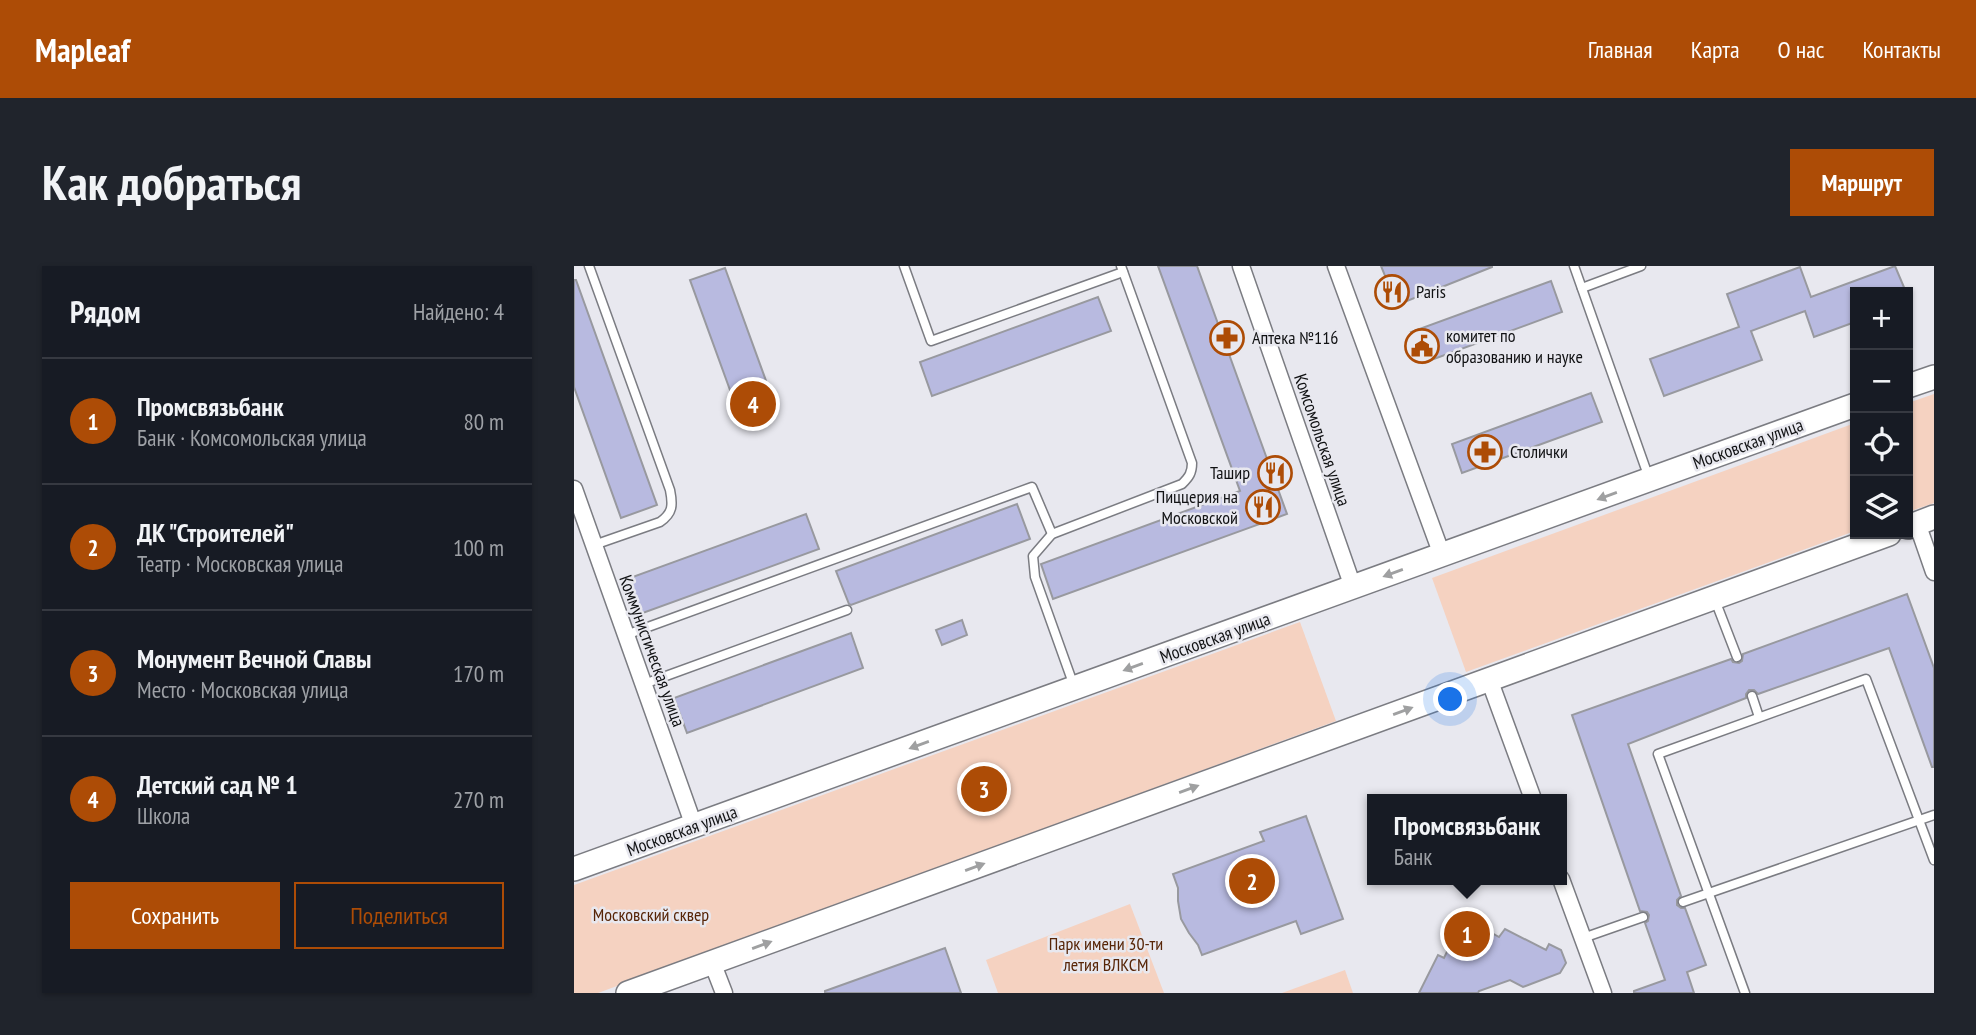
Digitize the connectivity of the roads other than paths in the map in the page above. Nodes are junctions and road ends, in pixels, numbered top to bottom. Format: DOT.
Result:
graph roads {
  1 [pos="589,266"];
  2 [pos="904,266"];
  3 [pos="1241,266"];
  4 [pos="1336,266"];
  5 [pos="1574,266"];
  6 [pos="1641,266"];
  7 [pos="1122,269"];
  8 [pos="1582,288"];
  9 [pos="1934,377"];
  10 [pos="1913,384"];
  11 [pos="1850,407"];
  12 [pos="1650,480"];
  13 [pos="574,489"];
  14 [pos="1920,522"];
  15 [pos="1052,534"];
  16 [pos="1874,539"];
  17 [pos="594,545"];
  18 [pos="1442,555"];
  19 [pos="1934,572"];
  20 [pos="1353,587"];
  21 [pos="1714,597"];
  22 [pos="848,610"];
  23 [pos="626,635"];
  24 [pos="1737,657"];
  25 [pos="1489,679"];
  26 [pos="643,684"];
  27 [pos="1075,688"];
  28 [pos="1752,696"];
  29 [pos="1759,717"];
  30 [pos="1531,794"];
  31 [pos="1934,815"];
  32 [pos="1919,820"];
  33 [pos="694,826"];
  34 [pos="1934,860"];
  35 [pos="574,869"];
  36 [pos="1564,885"];
  37 [pos="1709,893"];
  38 [pos="1683,902"];
  39 [pos="1643,917"];
  40 [pos="1583,938"];
  41 [pos="712,962"];
  42 [pos="628,993"];
  43 [pos="724,993"];
  44 [pos="1603,993"];
  45 [pos="1745,993"];
  1 -- 17 [label="lane"];
  2 -- 7 [label="lane"];
  3 -- 20 [label="street, Комсомольская улица"];
  4 -- 18 [label="street"];
  5 -- 8 [label="lane"];
  6 -- 8 [label="lane"];
  7 -- 15 [label="lane"];
  8 -- 12 [label="lane"];
  9 -- 10 [label="main road"];
  11 -- 12 [label="main road, Московская улица"];
  12 -- 18 [label="main road, Московская улица, one-way"];
  13 -- 17 [label="street, Коммунистическая улица"];
  14 -- 19 [label="street"];
  15 -- 23 [label="lane"];
  15 -- 27 [label="lane"];
  16 -- 21 [label="main road"];
  17 -- 23 [label="street, Коммунистическая улица"];
  18 -- 20 [label="main road, Московская улица, one-way"];
  20 -- 27 [label="main road, Московская улица, one-way"];
  21 -- 24 [label="lane"];
  21 -- 25 [label="main road"];
  22 -- 26 [label="lane"];
  23 -- 26 [label="street, Коммунистическая улица"];
  25 -- 30 [label="street"];
  41 -- 25 [label="main road, one-way"];
  26 -- 33 [label="street, Коммунистическая улица"];
  27 -- 33 [label="main road, Московская улица, one-way"];
  28 -- 29 [label="lane"];
  29 -- 32 [label="lane"];
  29 -- 37 [label="lane"];
  31 -- 32 [label="lane"];
  32 -- 34 [label="lane"];
  32 -- 37 [label="lane"];
  33 -- 35 [label="main road, Московская улица"];
  36 -- 40 [label="street"];
  37 -- 38 [label="lane"];
  37 -- 45 [label="lane"];
  39 -- 40 [label="lane"];
  40 -- 44 [label="street"];
  41 -- 42 [label="main road"];
  41 -- 43 [label="street"];
}
